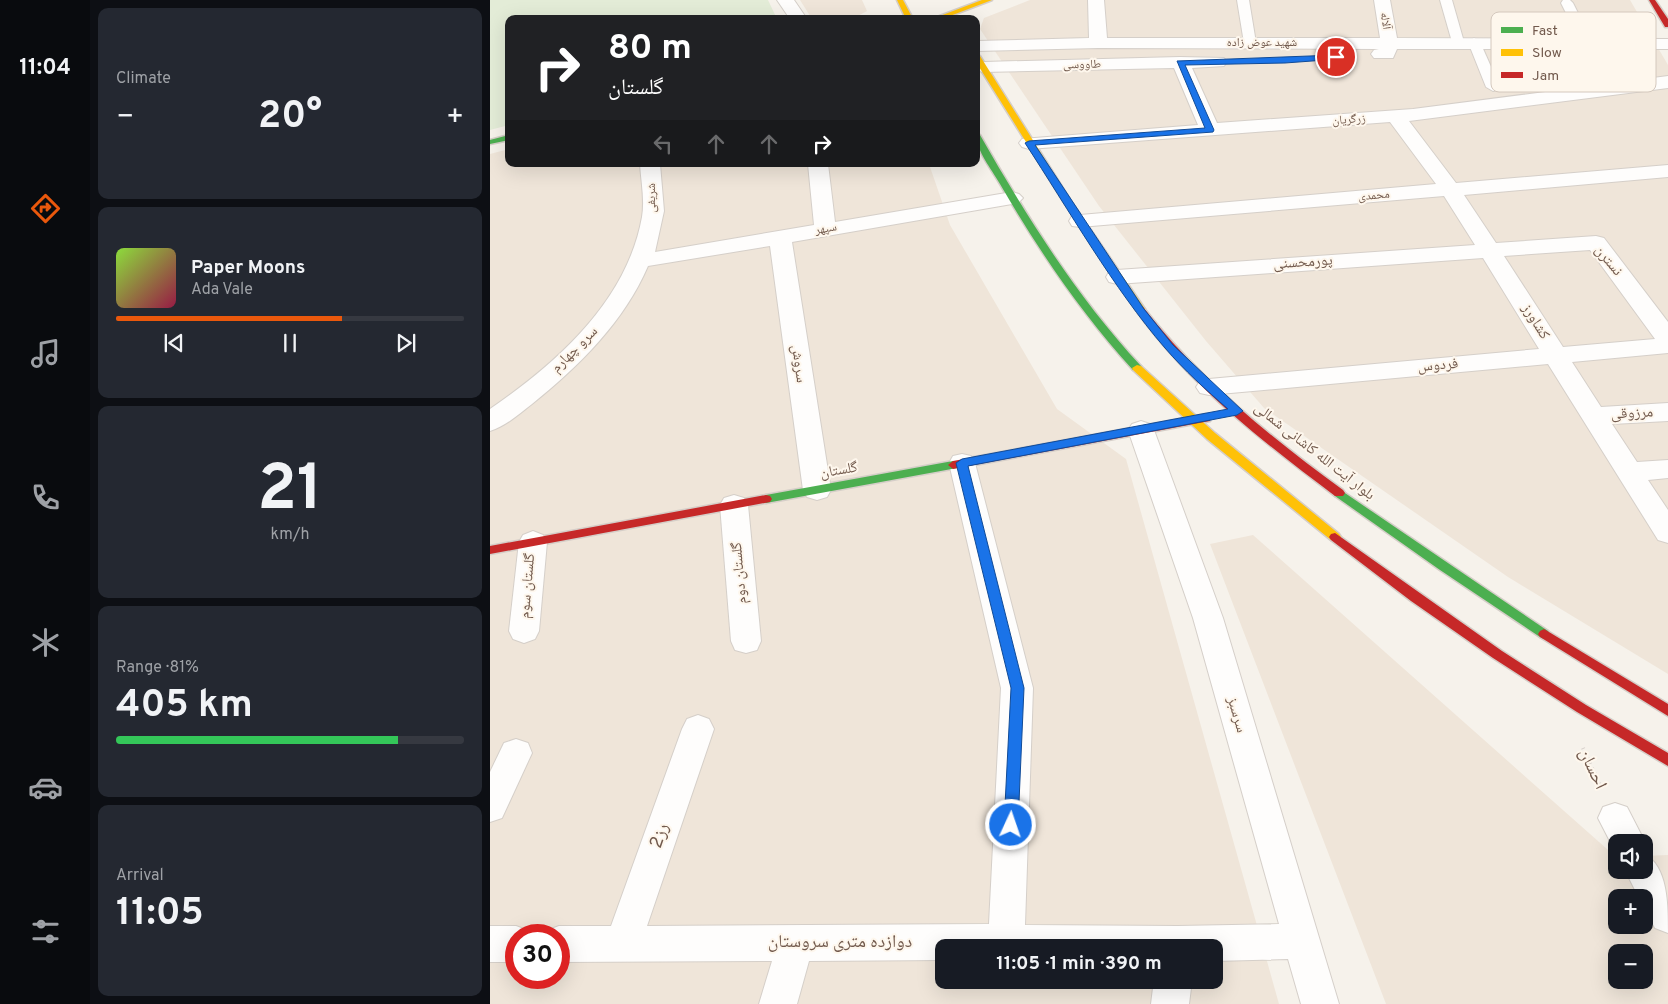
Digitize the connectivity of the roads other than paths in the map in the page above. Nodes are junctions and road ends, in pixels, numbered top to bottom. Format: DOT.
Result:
graph roads {
  1 [pos="785,0"];
  2 [pos="900,0"];
  3 [pos="942,0"];
  4 [pos="988,0"];
  5 [pos="1096,0"];
  6 [pos="1243,0"];
  7 [pos="1382,0"];
  8 [pos="1446,0"];
  9 [pos="1652,0"];
  10 [pos="1567,3"];
  11 [pos="1571,12"];
  12 [pos="796,15"];
  13 [pos="908,15"];
  14 [pos="951,15"];
  15 [pos="956,15"];
  16 [pos="1668,25"];
  17 [pos="1388,42"];
  18 [pos="1466,42"];
  19 [pos="1491,42"];
  20 [pos="1098,43"];
  21 [pos="1250,43"];
  22 [pos="980,46"];
  23 [pos="1236,61"];
  24 [pos="1285,61"];
  25 [pos="980,62"];
  26 [pos="1180,62"];
  27 [pos="1491,84"];
  28 [pos="1590,92"];
  29 [pos="1396,117"];
  30 [pos="1210,130"];
  31 [pos="505,138"];
  32 [pos="490,142"];
  33 [pos="980,142"];
  34 [pos="1029,143"];
  35 [pos="650,167"];
  36 [pos="818,167"];
  37 [pos="1668,171"];
  38 [pos="1452,190"];
  39 [pos="1012,198"];
  40 [pos="1080,221"];
  41 [pos="826,230"];
  42 [pos="780,238"];
  43 [pos="1490,249"];
  44 [pos="641,261"];
  45 [pos="1117,277"];
  46 [pos="1668,339"];
  47 [pos="1668,345"];
  48 [pos="1555,355"];
  49 [pos="1209,387"];
  50 [pos="1237,411"];
  51 [pos="1668,412"];
  52 [pos="1595,416"];
  53 [pos="1192,420"];
  54 [pos="490,422"];
  55 [pos="1141,430"];
  56 [pos="962,463"];
  57 [pos="1668,469"];
  58 [pos="1628,472"];
  59 [pos="817,490"];
  60 [pos="734,505"];
  61 [pos="1668,533"];
  62 [pos="532,542"];
  63 [pos="490,550"];
  64 [pos="524,631"];
  65 [pos="746,641"];
  66 [pos="1668,711"];
  67 [pos="698,729"];
  68 [pos="516,752"];
  69 [pos="1668,760"];
  70 [pos="490,807"];
  71 [pos="1648,879"];
  72 [pos="1668,916"];
  73 [pos="1006,939"];
  74 [pos="1301,941"];
  75 [pos="796,942"];
  76 [pos="935,942"];
  77 [pos="623,943"];
  78 [pos="490,944"];
  79 [pos="505,944"];
  80 [pos="570,944"];
  81 [pos="1223,944"];
  82 [pos="1172,989"];
  83 [pos="778,1004"];
  84 [pos="1170,1004"];
  85 [pos="1320,1004"];
  1 -- 12 [label="street"];
  2 -- 13 [label="main road"];
  3 -- 14 [label="main road"];
  4 -- 15 [label="main road"];
  5 -- 20 [label="street"];
  6 -- 21 [label="lane"];
  7 -- 17 [label="street, آلاله"];
  8 -- 18 [label="lane"];
  9 -- 16 [label="main road"];
  10 -- 11 [label="lane"];
  17 -- 18 [label="street, شهید عوض زاده"];
  17 -- 21 [label="street, شهید عوض زاده"];
  17 -- 24 [label="street"];
  18 -- 19 [label="street, شهید عوض زاده"];
  18 -- 27 [label="lane"];
  20 -- 21 [label="street, شهید عوض زاده"];
  20 -- 22 [label="street, شهید عوض زاده"];
  23 -- 26 [label="street, طاووسی"];
  25 -- 26 [label="street, طاووسی"];
  25 -- 34 [label="main road, بلوار آیت الله کاشانی شمالی"];
  26 -- 30 [label="street"];
  28 -- 29 [label="street, زرگریان"];
  29 -- 30 [label="street, زرگریان"];
  29 -- 38 [label="street, کشاورز"];
  30 -- 34 [label="street, زرگریان"];
  31 -- 32 [label="main road"];
  33 -- 39 [label="main road"];
  34 -- 40 [label="main road, بلوار آیت الله کاشانی شمالی"];
  35 -- 44 [label="street, شریفی"];
  36 -- 41 [label="street"];
  37 -- 38 [label="street, محمدی"];
  38 -- 40 [label="street, محمدی"];
  38 -- 43 [label="street, کشاورز"];
  39 -- 41 [label="street, سپهر"];
  39 -- 53 [label="main road"];
  40 -- 45 [label="main road, بلوار آیت الله کاشانی شمالی"];
  41 -- 42 [label="street, سپهر"];
  42 -- 44 [label="street, سپهر"];
  42 -- 59 [label="street, سروش"];
  43 -- 45 [label="street, پورمحسنی"];
  43 -- 46 [label="street, نسترن"];
  43 -- 48 [label="street, کشاورز"];
  44 -- 54 [label="street, سرو چهارم"];
  45 -- 49 [label="main road, بلوار آیت الله کاشانی شمالی"];
  47 -- 48 [label="street, فردوس"];
  48 -- 49 [label="street, فردوس"];
  48 -- 52 [label="street, کشاورز"];
  49 -- 50 [label="main road, بلوار آیت الله کاشانی شمالی"];
  50 -- 53 [label="main road, گلستان"];
  50 -- 66 [label="main road, بلوار آیت الله کاشانی شمالی"];
  51 -- 52 [label="street, مرزوقی"];
  52 -- 58 [label="street, کشاورز"];
  53 -- 55 [label="main road, گلستان"];
  53 -- 69 [label="main road"];
  55 -- 56 [label="main road, گلستان"];
  55 -- 74 [label="street, سرسبز"];
  56 -- 59 [label="main road, گلستان"];
  56 -- 73 [label="street"];
  57 -- 58 [label="street"];
  58 -- 61 [label="street, کشاورز"];
  59 -- 60 [label="main road, گلستان"];
  60 -- 62 [label="main road, گلستان"];
  60 -- 65 [label="street, گلستان دوم"];
  62 -- 63 [label="main road, گلستان"];
  62 -- 64 [label="street, گلستان سوم"];
  67 -- 77 [label="street, رز2"];
  68 -- 70 [label="street"];
  71 -- 72 [label="street"];
  74 -- 81 [label="street, دوازده متری سروستان"];
  74 -- 85 [label="street, سرسبز"];
  75 -- 76 [label="street, دوازده متری سروستان"];
  75 -- 77 [label="street, دوازده متری سروستان"];
  75 -- 83 [label="street"];
  77 -- 80 [label="street, دوازده متری سروستان"];
  78 -- 79 [label="street"];
  82 -- 84 [label="street"];
}
